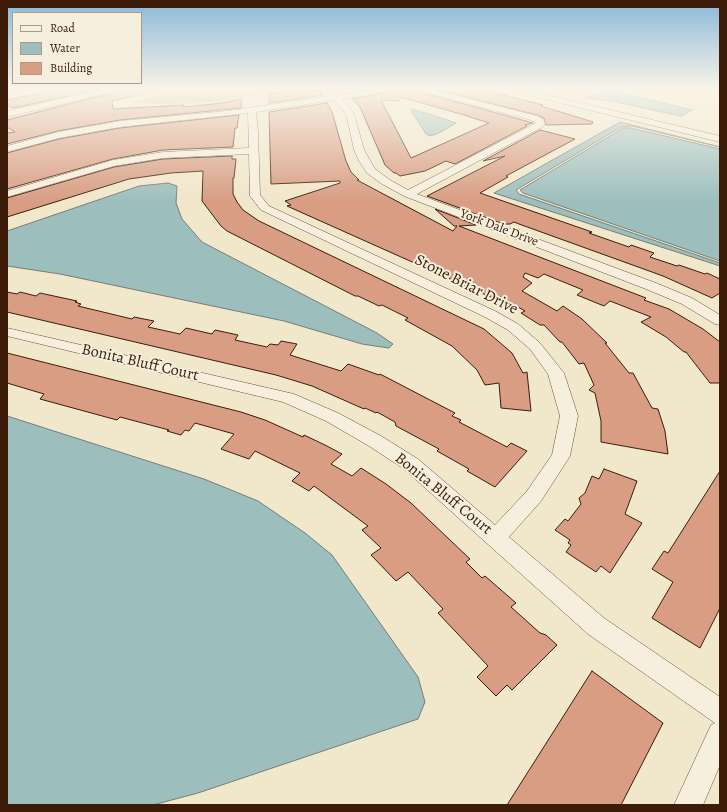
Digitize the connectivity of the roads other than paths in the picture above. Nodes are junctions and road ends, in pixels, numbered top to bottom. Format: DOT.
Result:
graph roads {
  1 [pos="104,127"];
  2 [pos="254,127"];
  3 [pos="353,127"];
  4 [pos="536,127"];
  5 [pos="671,127"];
  6 [pos="720,139"];
  7 [pos="7,149"];
  8 [pos="253,150"];
  9 [pos="7,194"];
  10 [pos="408,194"];
  11 [pos="720,321"];
  12 [pos="7,332"];
  13 [pos="496,537"];
  14 [pos="720,712"];
  15 [pos="720,734"];
  16 [pos="688,805"];
  1 -- 7 [label="street"];
  2 -- 8 [label="street, Stone Briar Drive"];
  3 -- 10 [label="street, York Dale Drive"];
  4 -- 10 [label="street"];
  5 -- 6 [label="street"];
  8 -- 9 [label="street"];
  8 -- 13 [label="street, Stone Briar Drive"];
  10 -- 11 [label="street, York Dale Drive"];
  12 -- 13 [label="street, Bonita Bluff Court"];
  13 -- 14 [label="street, Bonita Bluff Court"];
  15 -- 16 [label="street"];
}
